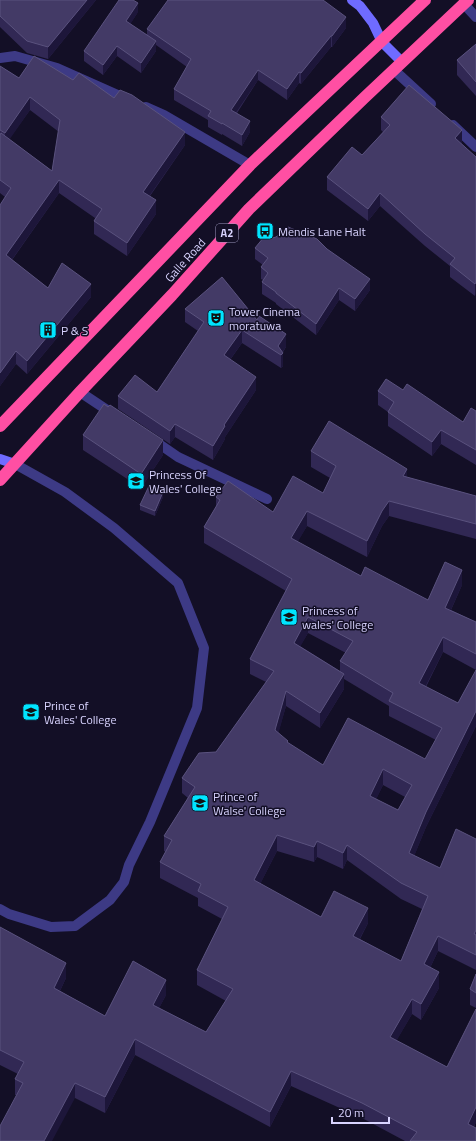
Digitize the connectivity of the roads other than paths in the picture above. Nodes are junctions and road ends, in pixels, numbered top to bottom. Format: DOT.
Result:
graph roads {
  1 [pos="352,0"];
  2 [pos="425,0"];
  3 [pos="466,2"];
  4 [pos="476,17"];
  5 [pos="382,42"];
  6 [pos="0,58"];
  7 [pos="398,66"];
  8 [pos="476,147"];
  9 [pos="250,165"];
  10 [pos="80,392"];
  11 [pos="119,418"];
  12 [pos="0,426"];
  13 [pos="145,435"];
  14 [pos="0,459"];
  15 [pos="15,464"];
  16 [pos="0,480"];
  17 [pos="267,499"];
  18 [pos="0,909"];
  1 -- 5 [label="street"];
  2 -- 5 [label="highway, Galle Road / A2"];
  3 -- 4 [label="street"];
  3 -- 7 [label="highway, Galle Road / A2"];
  5 -- 7 [label="street"];
  5 -- 9 [label="highway, Galle Road / A2"];
  6 -- 9 [label="street"];
  7 -- 8 [label="street"];
  7 -- 10 [label="highway, Galle Road / A2"];
  9 -- 12 [label="highway, Galle Road / A2"];
  10 -- 11 [label="street"];
  10 -- 15 [label="highway, Galle Road / A2"];
  13 -- 17 [label="street"];
  14 -- 15 [label="street"];
  15 -- 16 [label="highway, Galle Road / A2"];
  15 -- 18 [label="street"];
}
